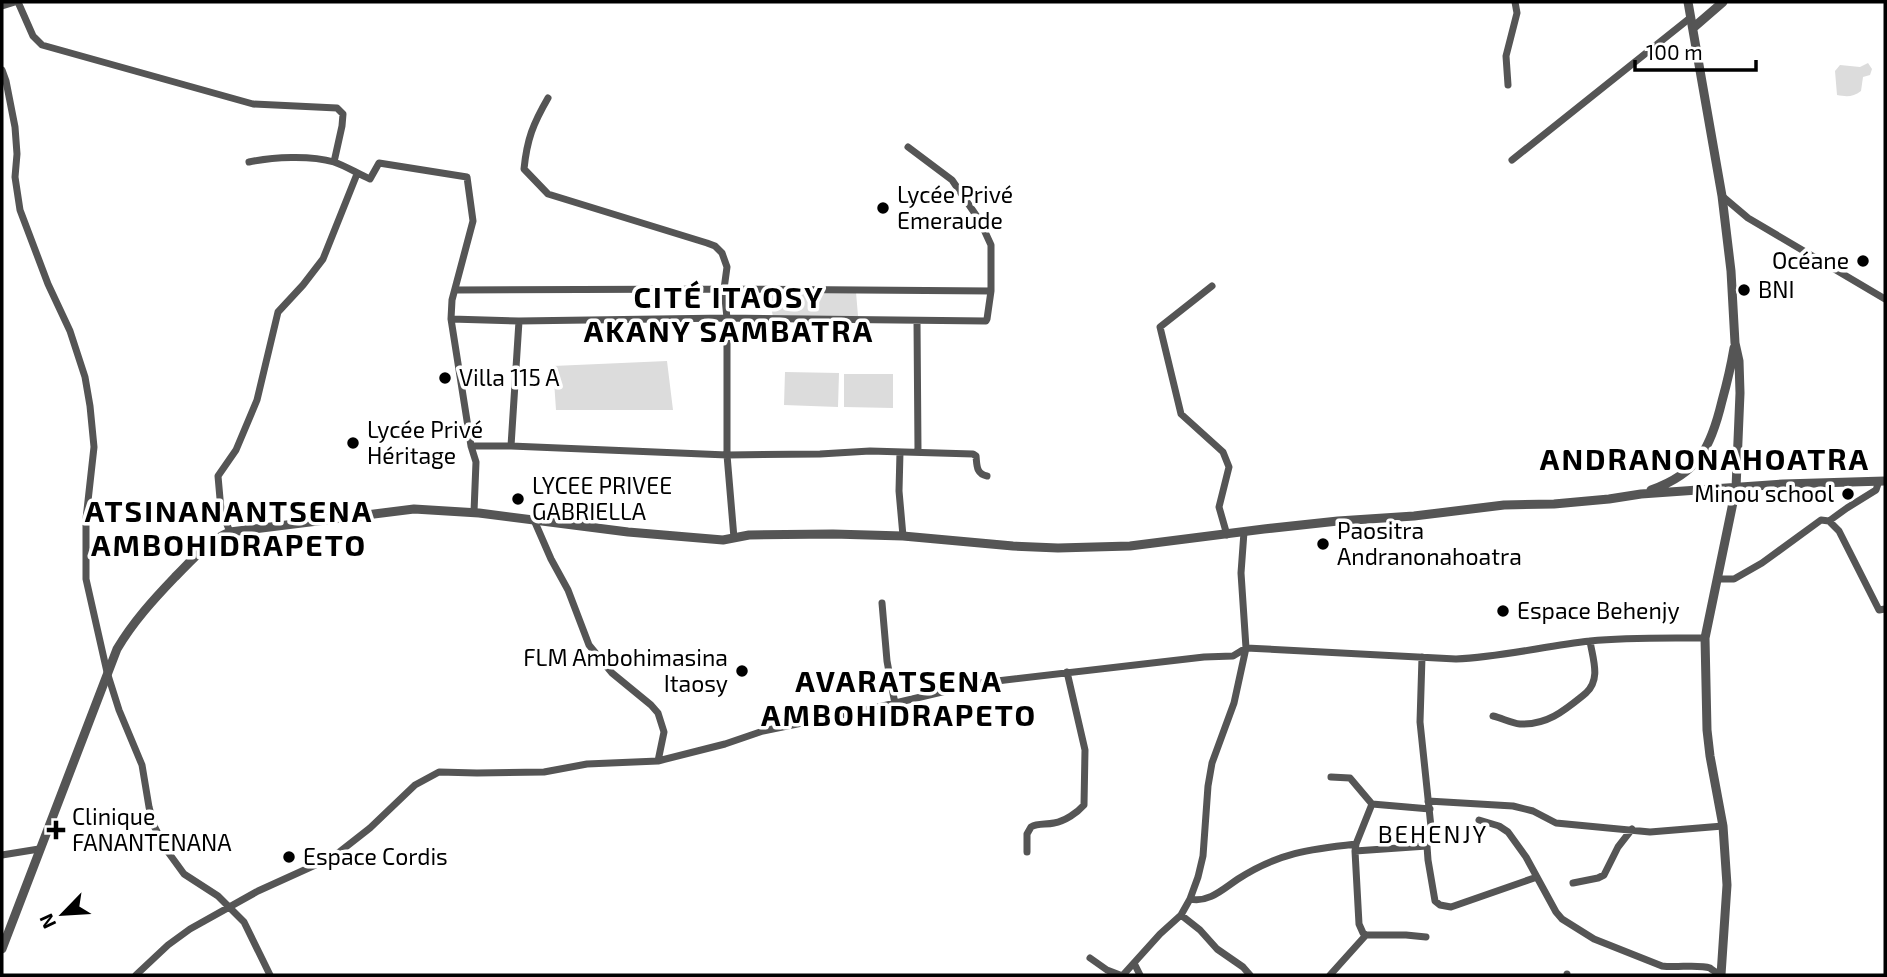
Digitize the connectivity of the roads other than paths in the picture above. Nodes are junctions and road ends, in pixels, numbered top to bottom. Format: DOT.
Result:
graph roads {
  1 [pos="17,2"];
  2 [pos="1515,2"];
  3 [pos="1688,2"];
  4 [pos="1723,2"];
  5 [pos="2,6"];
  6 [pos="1691,23"];
  7 [pos="2,70"];
  8 [pos="1508,85"];
  9 [pos="548,98"];
  10 [pos="908,147"];
  11 [pos="1512,160"];
  12 [pos="249,162"];
  13 [pos="334,162"];
  14 [pos="357,174"];
  15 [pos="1722,196"];
  16 [pos="1212,286"];
  17 [pos="724,289"];
  18 [pos="455,290"];
  19 [pos="991,291"];
  20 [pos="1885,299"];
  21 [pos="727,318"];
  22 [pos="451,319"];
  23 [pos="519,321"];
  24 [pos="917,321"];
  25 [pos="1735,342"];
  26 [pos="471,446"];
  27 [pos="511,446"];
  28 [pos="918,451"];
  29 [pos="900,452"];
  30 [pos="727,456"];
  31 [pos="987,476"];
  32 [pos="1881,481"];
  33 [pos="1736,488"];
  34 [pos="1642,494"];
  35 [pos="474,512"];
  36 [pos="534,520"];
  37 [pos="1829,522"];
  38 [pos="230,532"];
  39 [pos="1244,532"];
  40 [pos="1227,535"];
  41 [pos="903,536"];
  42 [pos="734,538"];
  43 [pos="1718,579"];
  44 [pos="882,603"];
  45 [pos="1885,609"];
  46 [pos="1704,638"];
  47 [pos="1590,641"];
  48 [pos="1246,648"];
  49 [pos="1422,657"];
  50 [pos="107,672"];
  51 [pos="1067,672"];
  52 [pos="895,704"];
  53 [pos="1493,716"];
  54 [pos="658,761"];
  55 [pos="1331,777"];
  56 [pos="1372,804"];
  57 [pos="1429,805"];
  58 [pos="1479,821"];
  59 [pos="1723,826"];
  60 [pos="1632,829"];
  61 [pos="1427,846"];
  62 [pos="1355,847"];
  63 [pos="39,849"];
  64 [pos="1027,852"];
  65 [pos="2,855"];
  66 [pos="1537,877"];
  67 [pos="1573,883"];
  68 [pos="1190,899"];
  69 [pos="231,907"];
  70 [pos="1181,915"];
  71 [pos="1366,936"];
  72 [pos="1426,937"];
  73 [pos="2,949"];
  74 [pos="1090,958"];
  75 [pos="1134,963"];
  76 [pos="136,975"];
  77 [pos="270,975"];
  78 [pos="1122,975"];
  79 [pos="1140,975"];
  80 [pos="1250,975"];
  81 [pos="1330,975"];
  82 [pos="1721,975"];
  1 -- 5 [label="street"];
  1 -- 13 [label="street"];
  2 -- 8 [label="street"];
  3 -- 6 [label="street"];
  4 -- 6 [label="street"];
  6 -- 11 [label="street"];
  6 -- 15 [label="street"];
  7 -- 50 [label="street"];
  9 -- 17 [label="street"];
  10 -- 19 [label="street"];
  12 -- 13 [label="street"];
  13 -- 14 [label="street"];
  14 -- 18 [label="street"];
  14 -- 38 [label="street"];
  15 -- 20 [label="street"];
  15 -- 25 [label="street"];
  16 -- 40 [label="street"];
  17 -- 18 [label="street"];
  17 -- 19 [label="street"];
  17 -- 21 [label="street"];
  18 -- 22 [label="street"];
  19 -- 24 [label="street"];
  21 -- 23 [label="street"];
  21 -- 24 [label="street"];
  21 -- 30 [label="street"];
  22 -- 23 [label="street"];
  22 -- 26 [label="street"];
  23 -- 27 [label="street"];
  24 -- 28 [label="street"];
  25 -- 33 [label="street"];
  25 -- 34 [label="street"];
  26 -- 27 [label="street"];
  26 -- 35 [label="street"];
  27 -- 30 [label="street"];
  28 -- 29 [label="street"];
  28 -- 31 [label="street"];
  29 -- 30 [label="street"];
  29 -- 41 [label="street"];
  30 -- 42 [label="street"];
  32 -- 33 [label="street"];
  32 -- 37 [label="street"];
  33 -- 34 [label="street"];
  33 -- 43 [label="street"];
  34 -- 39 [label="street"];
  35 -- 36 [label="street"];
  35 -- 38 [label="street"];
  36 -- 42 [label="street"];
  36 -- 54 [label="street"];
  37 -- 43 [label="street"];
  37 -- 45 [label="street"];
  38 -- 50 [label="street"];
  39 -- 40 [label="street"];
  39 -- 48 [label="street"];
  40 -- 41 [label="street"];
  41 -- 42 [label="street"];
  43 -- 46 [label="street"];
  44 -- 52 [label="street"];
  46 -- 47 [label="street"];
  46 -- 59 [label="street"];
  47 -- 49 [label="street"];
  47 -- 53 [label="street"];
  48 -- 49 [label="street"];
  48 -- 51 [label="street"];
  48 -- 68 [label="street"];
  49 -- 57 [label="street"];
  50 -- 63 [label="street"];
  50 -- 69 [label="street"];
  51 -- 52 [label="street"];
  51 -- 64 [label="street"];
  52 -- 54 [label="street"];
  54 -- 69 [label="street"];
  55 -- 56 [label="street"];
  56 -- 57 [label="street"];
  56 -- 62 [label="street"];
  57 -- 60 [label="street"];
  57 -- 61 [label="street"];
  58 -- 66 [label="street"];
  59 -- 60 [label="street"];
  59 -- 82 [label="street"];
  60 -- 67 [label="street"];
  61 -- 62 [label="street"];
  61 -- 66 [label="street"];
  62 -- 68 [label="street"];
  62 -- 71 [label="street"];
  63 -- 65 [label="street"];
  63 -- 73 [label="street"];
  66 -- 82 [label="street"];
  68 -- 70 [label="street"];
  69 -- 76 [label="street"];
  69 -- 77 [label="street"];
  70 -- 75 [label="street"];
  70 -- 80 [label="street"];
  71 -- 72 [label="street"];
  71 -- 81 [label="street"];
  74 -- 78 [label="street"];
  75 -- 78 [label="street"];
  75 -- 79 [label="street"];
}
